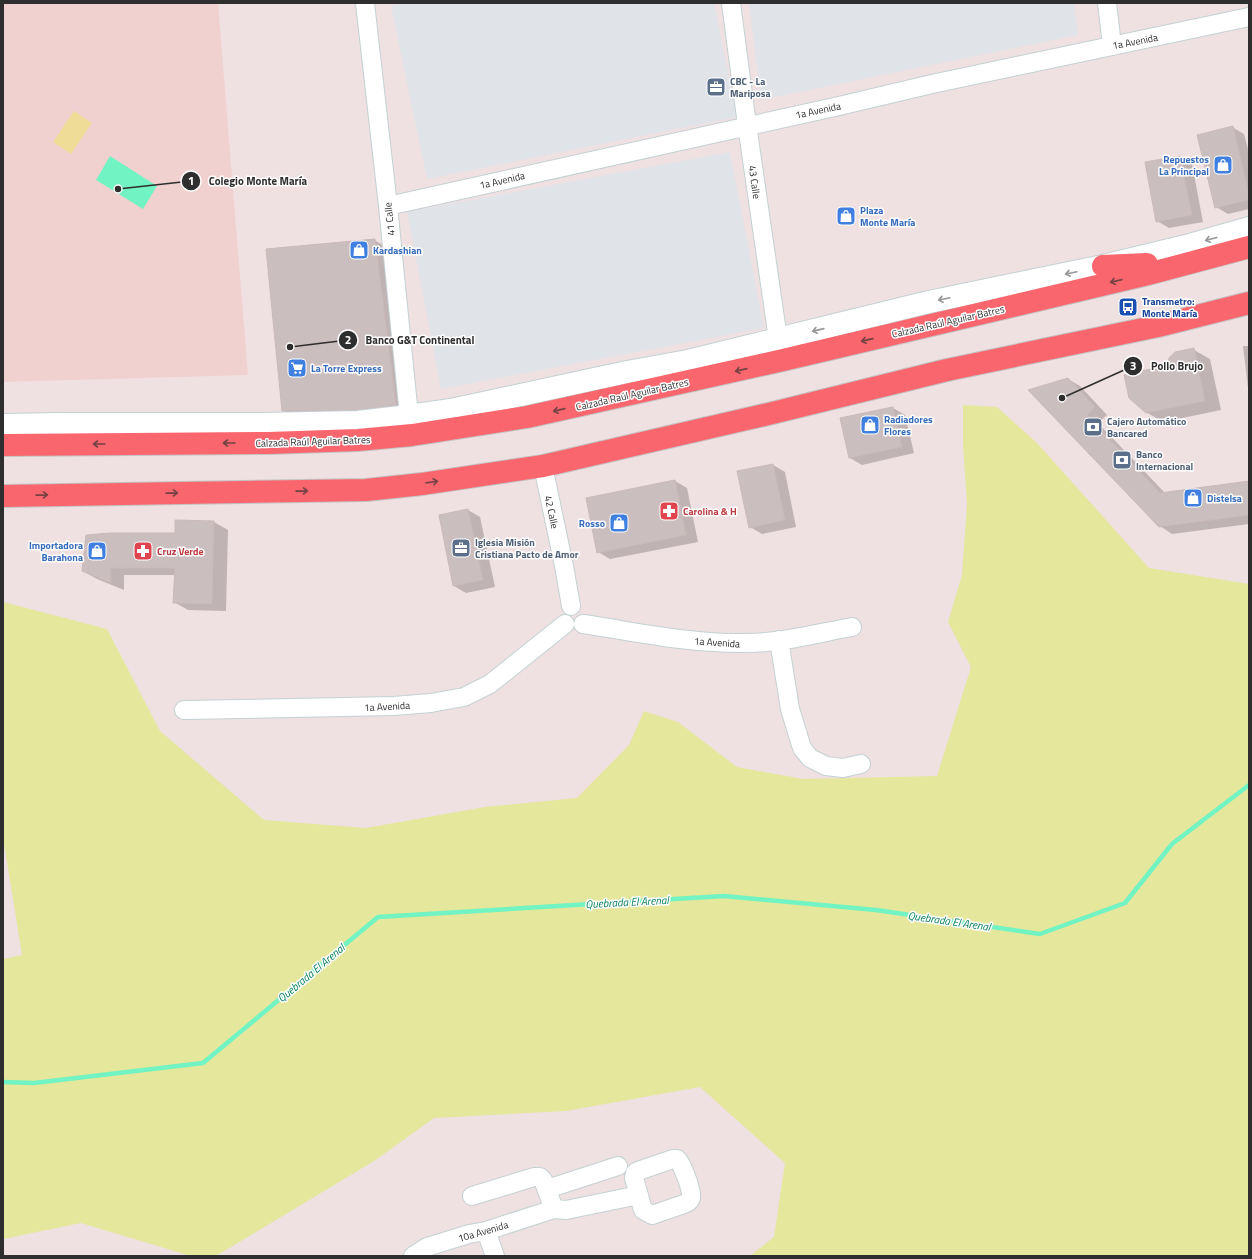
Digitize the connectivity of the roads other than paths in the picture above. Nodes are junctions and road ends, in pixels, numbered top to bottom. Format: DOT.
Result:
graph roads {
  1 [pos="365,3"];
  2 [pos="731,3"];
  3 [pos="1107,3"];
  4 [pos="1249,17"];
  5 [pos="1112,46"];
  6 [pos="747,126"];
  7 [pos="388,206"];
  8 [pos="1249,228"];
  9 [pos="1249,247"];
  10 [pos="1200,261"];
  11 [pos="1103,266"];
  12 [pos="1249,303"];
  13 [pos="778,339"];
  14 [pos="783,360"];
  15 [pos="3,425"];
  16 [pos="410,426"];
  17 [pos="3,445"];
  18 [pos="542,466"];
  19 [pos="3,496"];
  20 [pos="574,624"];
  21 [pos="852,627"];
  22 [pos="779,640"];
  23 [pos="184,710"];
  24 [pos="861,764"];
  25 [pos="618,1166"];
  26 [pos="547,1189"];
  27 [pos="638,1195"];
  28 [pos="472,1196"];
  29 [pos="554,1209"];
  30 [pos="486,1231"];
  31 [pos="413,1256"];
  32 [pos="495,1256"];
  1 -- 7 [label="street, 41 Calle"];
  2 -- 6 [label="street, 43 Calle"];
  3 -- 5 [label="street"];
  4 -- 5 [label="street, 1a Avenida"];
  5 -- 6 [label="street, 1a Avenida"];
  6 -- 7 [label="street, 1a Avenida"];
  6 -- 13 [label="street, 43 Calle"];
  7 -- 16 [label="street, 41 Calle"];
  8 -- 11 [label="street, one-way"];
  9 -- 10 [label="highway, Calzada Raúl Aguilar Batres"];
  10 -- 11 [label="highway"];
  10 -- 14 [label="highway, Calzada Raúl Aguilar Batres, one-way"];
  11 -- 13 [label="street, one-way"];
  12 -- 18 [label="highway"];
  13 -- 14 [label="street, 43 Calle"];
  13 -- 16 [label="street"];
  14 -- 16 [label="highway, Calzada Raúl Aguilar Batres, one-way"];
  15 -- 16 [label="street"];
  16 -- 17 [label="highway, Calzada Raúl Aguilar Batres, one-way"];
  19 -- 18 [label="highway, one-way"];
  18 -- 20 [label="street, 42 Calle"];
  20 -- 22 [label="street, 1a Avenida"];
  20 -- 23 [label="street, 1a Avenida"];
  21 -- 22 [label="street, 1a Avenida"];
  22 -- 24 [label="street"];
  25 -- 26 [label="street"];
  26 -- 28 [label="street"];
  26 -- 29 [label="street"];
  27 -- 29 [label="street, 10a Avenida"];
  29 -- 30 [label="street, 10a Avenida"];
  30 -- 31 [label="street, 10a Avenida"];
  30 -- 32 [label="street"];
}
